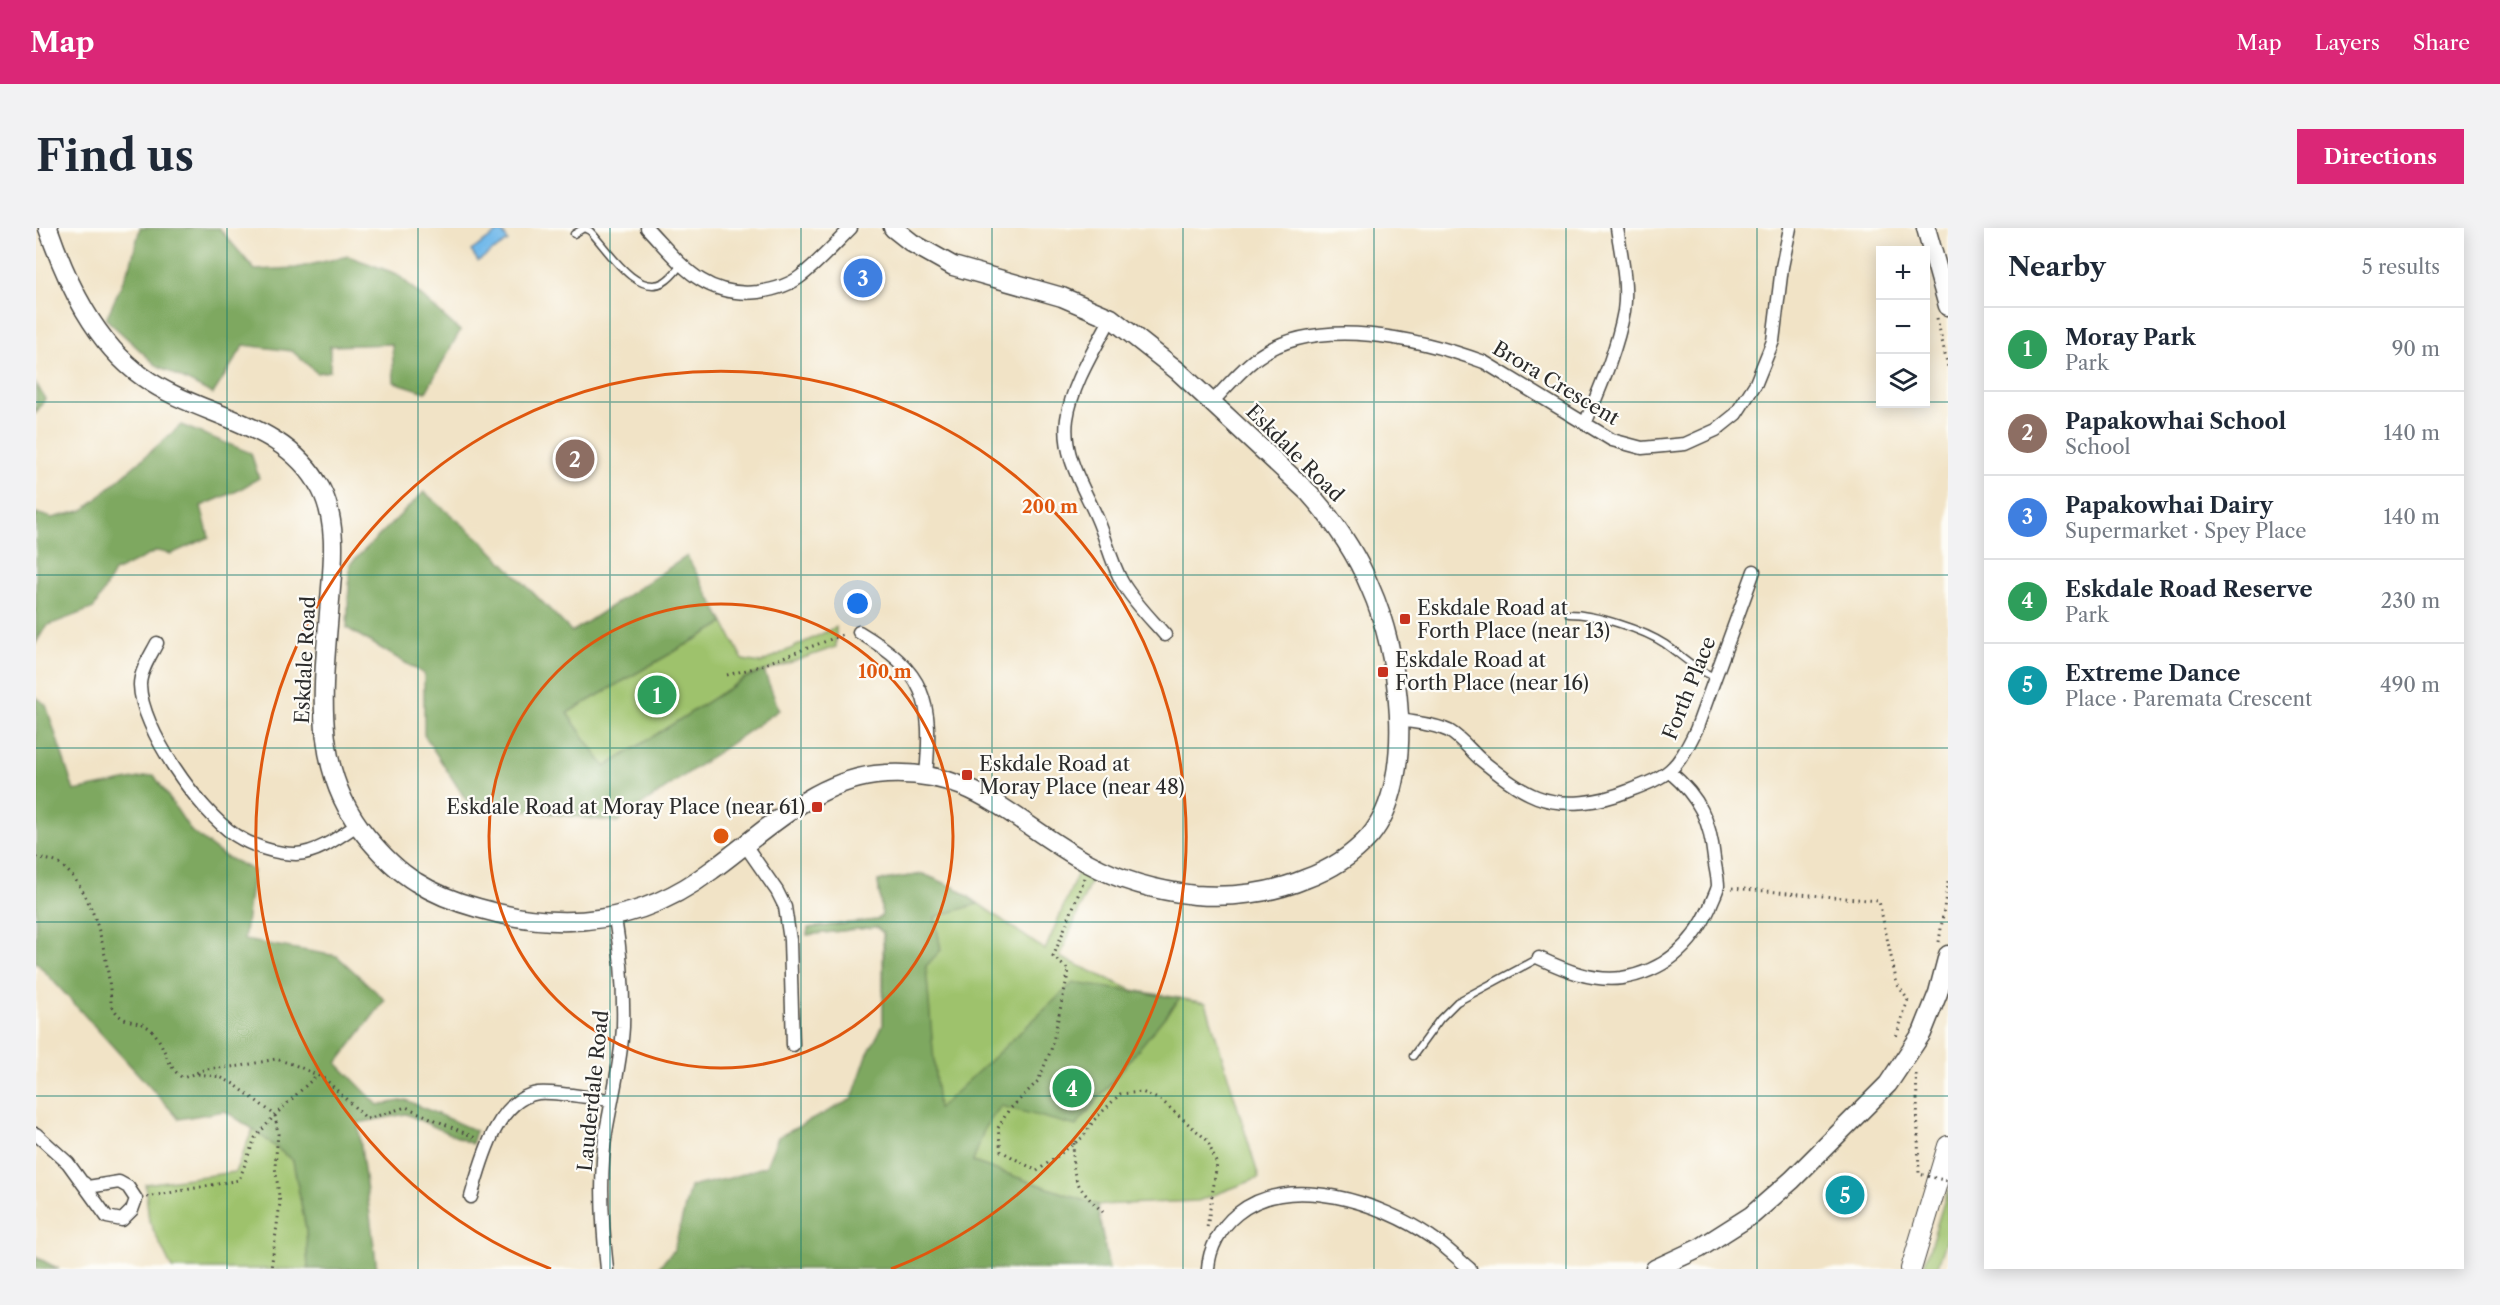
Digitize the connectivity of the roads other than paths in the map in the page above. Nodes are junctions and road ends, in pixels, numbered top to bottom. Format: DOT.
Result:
graph roads {
  1 [pos="48,228"];
  2 [pos="647,228"];
  3 [pos="851,228"];
  4 [pos="893,228"];
  5 [pos="1617,228"];
  6 [pos="1790,228"];
  7 [pos="1926,228"];
  8 [pos="574,234"];
  9 [pos="681,265"];
  10 [pos="1942,311"];
  11 [pos="1111,318"];
  12 [pos="1212,402"];
  13 [pos="1585,424"];
  14 [pos="1754,571"];
  15 [pos="1569,614"];
  16 [pos="859,632"];
  17 [pos="1165,635"];
  18 [pos="157,643"];
  19 [pos="1716,677"];
  20 [pos="1401,720"];
  21 [pos="1670,772"];
  22 [pos="926,775"];
  23 [pos="357,825"];
  24 [pos="745,845"];
  25 [pos="615,918"];
  26 [pos="1948,955"];
  27 [pos="1539,958"];
  28 [pos="793,1045"];
  29 [pos="1413,1056"];
  30 [pos="612,1100"];
  31 [pos="36,1134"];
  32 [pos="1948,1146"];
  33 [pos="84,1183"];
  34 [pos="471,1197"];
  35 [pos="607,1269"];
  36 [pos="1208,1269"];
  37 [pos="1470,1269"];
  38 [pos="1655,1269"];
  39 [pos="1911,1269"];
  1 -- 23 [label="street, Eskdale Road"];
  2 -- 9 [label="street"];
  3 -- 9 [label="street"];
  4 -- 11 [label="street, Eskdale Road"];
  5 -- 13 [label="street"];
  6 -- 13 [label="street, Brora Crescent"];
  7 -- 10 [label="street"];
  8 -- 9 [label="lane"];
  11 -- 12 [label="street, Eskdale Road"];
  11 -- 17 [label="street"];
  12 -- 13 [label="street, Brora Crescent"];
  12 -- 20 [label="street, Eskdale Road"];
  14 -- 19 [label="street, Forth Place"];
  15 -- 19 [label="lane"];
  16 -- 22 [label="street"];
  18 -- 23 [label="street"];
  19 -- 21 [label="street, Forth Place"];
  20 -- 21 [label="street, Forth Place"];
  20 -- 22 [label="street, Eskdale Road"];
  21 -- 27 [label="street"];
  22 -- 24 [label="street, Eskdale Road"];
  23 -- 25 [label="street, Eskdale Road"];
  24 -- 25 [label="street, Eskdale Road"];
  24 -- 28 [label="street"];
  25 -- 30 [label="street, Lauderdale Road"];
  26 -- 38 [label="street"];
  27 -- 29 [label="lane"];
  30 -- 34 [label="street"];
  30 -- 35 [label="street, Lauderdale Road"];
  31 -- 33 [label="street"];
  32 -- 39 [label="main road"];
  33 -- 33 [label="street"];
  36 -- 37 [label="street"];
}
